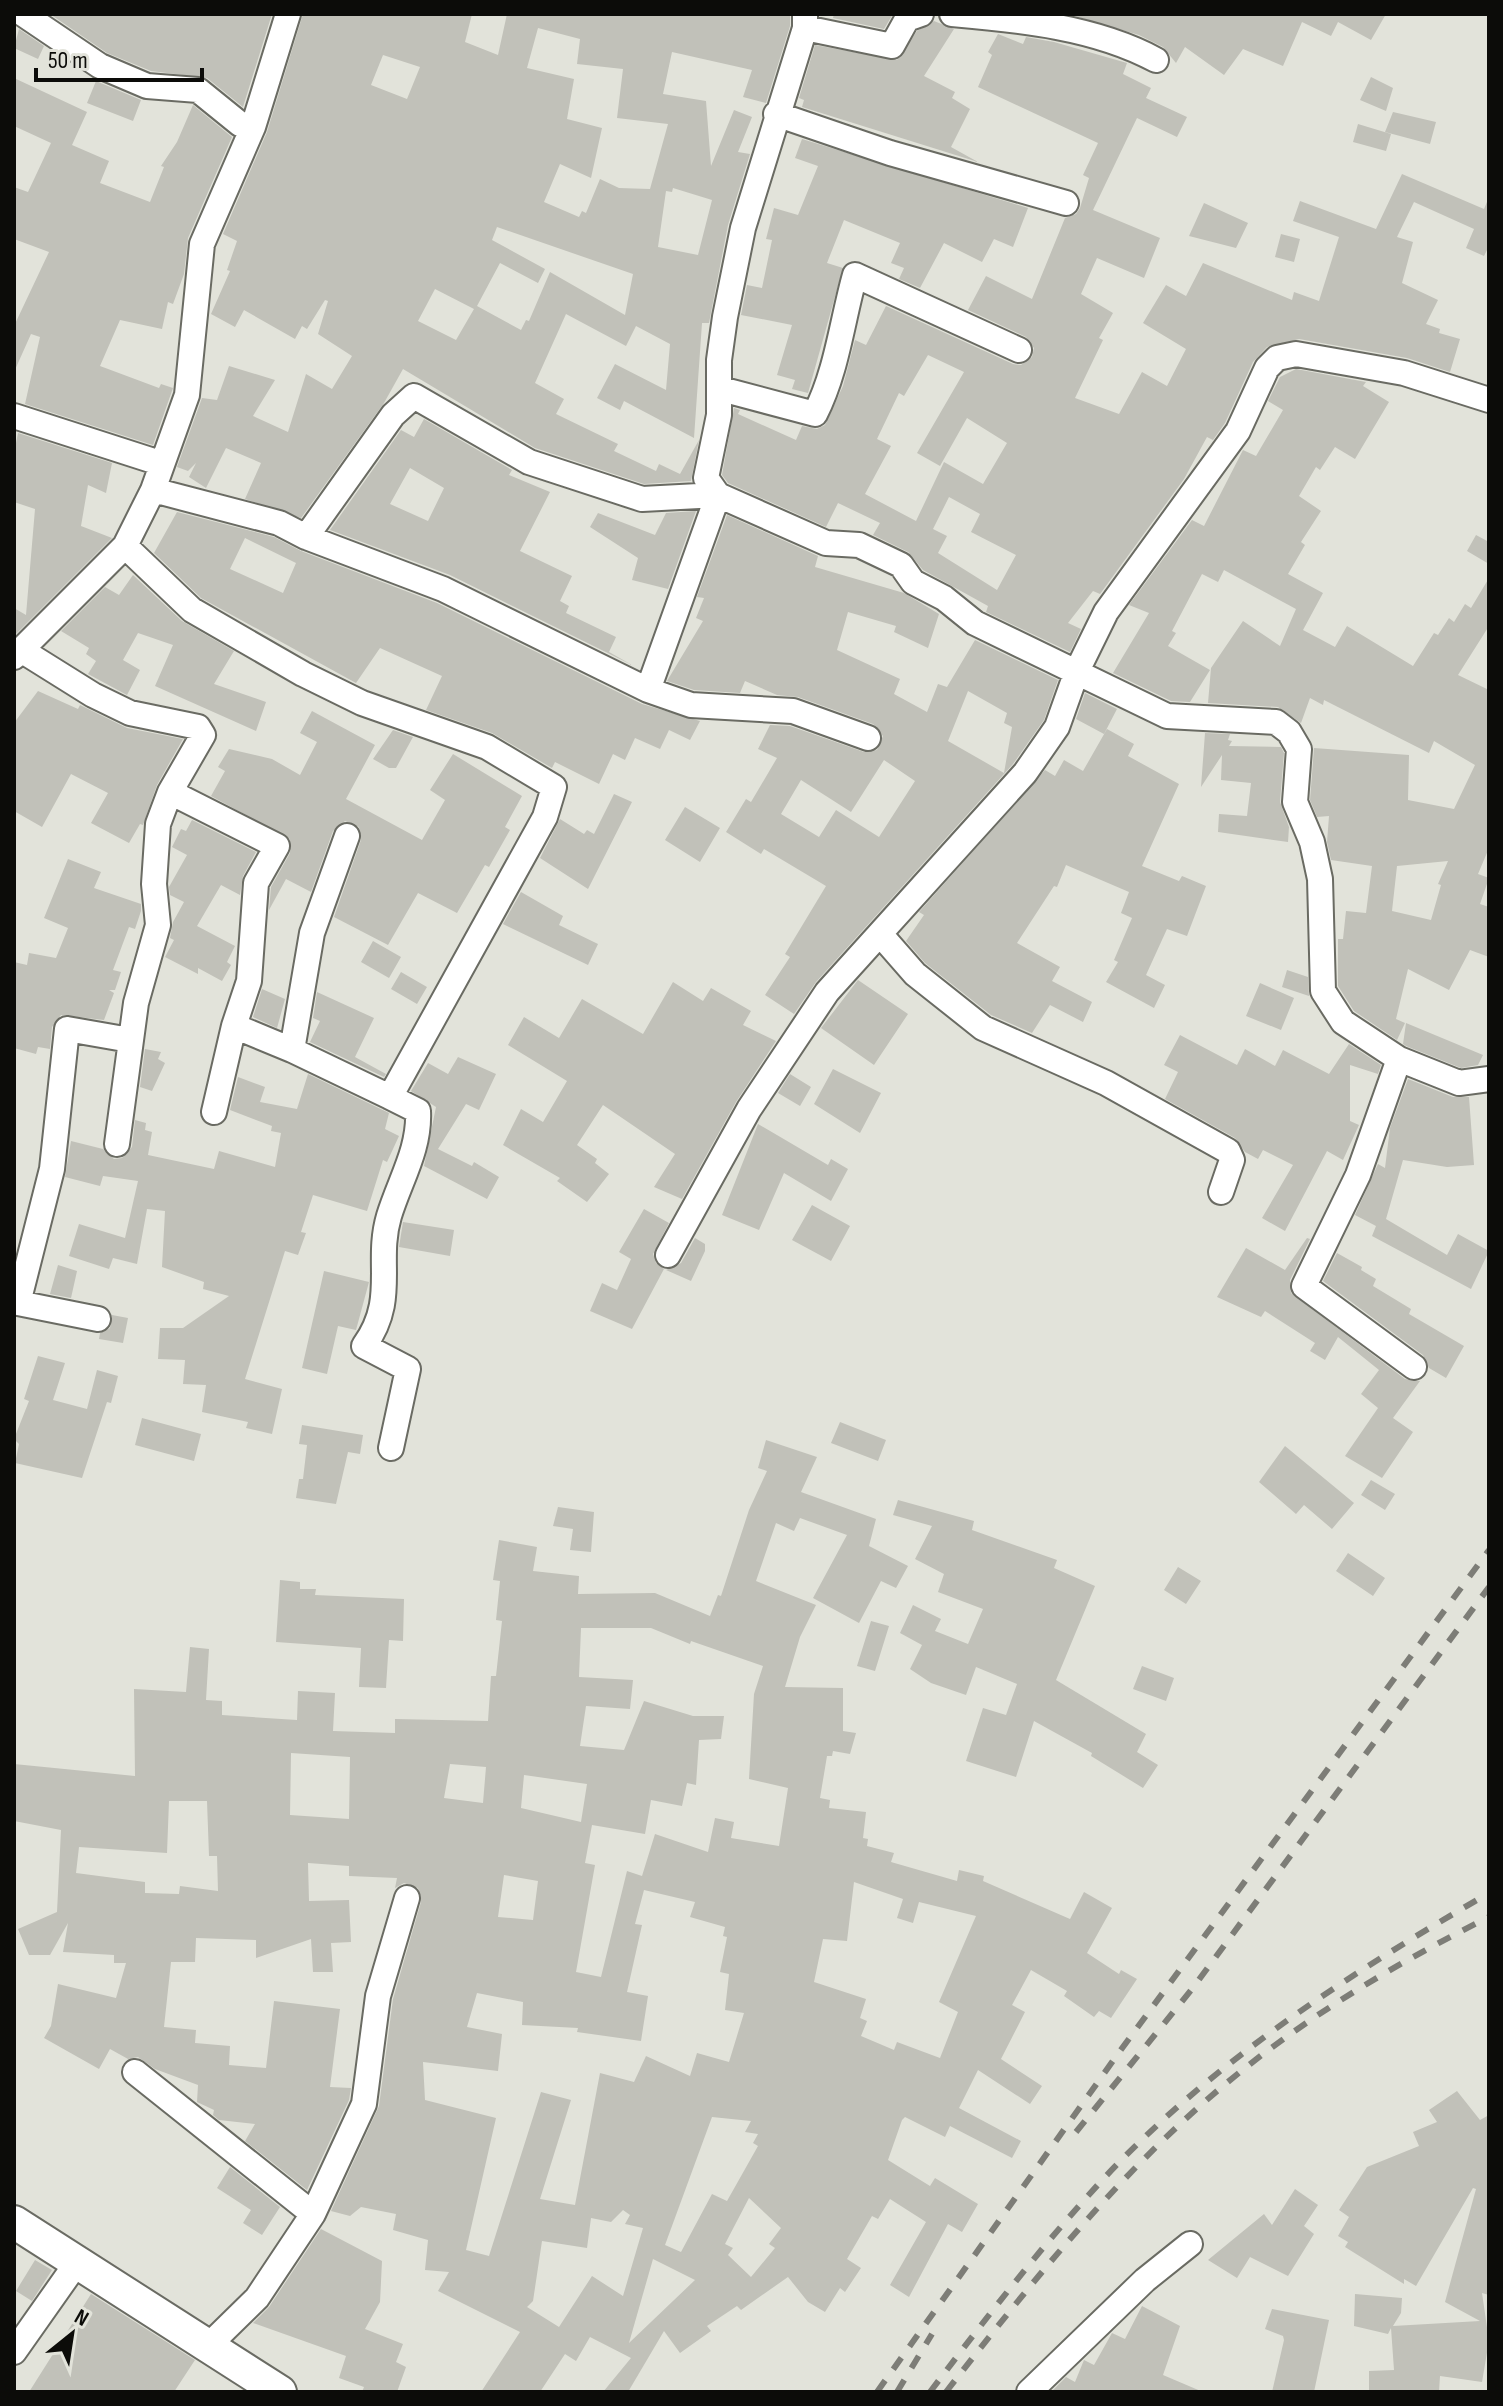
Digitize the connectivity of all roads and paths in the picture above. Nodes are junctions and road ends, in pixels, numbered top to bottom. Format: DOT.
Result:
graph roads {
  1 [pos="23,14"];
  2 [pos="288,14"];
  3 [pos="921,14"];
  4 [pos="952,14"];
  5 [pos="805,21"];
  6 [pos="1156,60"];
  7 [pos="776,114"];
  8 [pos="253,127"];
  9 [pos="1066,203"];
  10 [pos="1019,350"];
  11 [pos="721,389"];
  12 [pos="1489,400"];
  13 [pos="14,416"];
  14 [pos="160,463"];
  15 [pos="153,490"];
  16 [pos="718,495"];
  17 [pos="306,537"];
  18 [pos="125,546"];
  19 [pos="17,653"];
  20 [pos="1077,671"];
  21 [pos="648,690"];
  22 [pos="868,738"];
  23 [pos="170,792"];
  24 [pos="347,836"];
  25 [pos="880,934"];
  26 [pos="234,1026"];
  27 [pos="130,1040"];
  28 [pos="292,1050"];
  29 [pos="1399,1059"];
  30 [pos="1489,1079"];
  31 [pos="390,1097"];
  32 [pos="214,1112"];
  33 [pos="117,1144"];
  34 [pos="1221,1192"];
  35 [pos="668,1255"];
  36 [pos="98,1319"];
  37 [pos="1414,1367"];
  38 [pos="391,1448"];
  39 [pos="407,1898"];
  40 [pos="135,2072"];
  41 [pos="313,2214"];
  42 [pos="14,2222"];
  43 [pos="1190,2244"];
  44 [pos="76,2264"];
  45 [pos="208,2346"];
  46 [pos="14,2352"];
  47 [pos="280,2392"];
  48 [pos="1029,2392"];
  1 -- 8 [label="street"];
  2 -- 8 [label="street"];
  3 -- 5 [label="street"];
  4 -- 6 [label="street"];
  5 -- 7 [label="street"];
  7 -- 9 [label="street"];
  7 -- 11 [label="street"];
  8 -- 14 [label="street"];
  10 -- 11 [label="street"];
  11 -- 16 [label="street"];
  12 -- 20 [label="street"];
  13 -- 14 [label="street"];
  14 -- 15 [label="street"];
  15 -- 17 [label="street"];
  15 -- 18 [label="street"];
  16 -- 17 [label="street"];
  16 -- 20 [label="street"];
  16 -- 21 [label="street"];
  17 -- 21 [label="street"];
  18 -- 19 [label="street"];
  18 -- 31 [label="street"];
  19 -- 23 [label="street"];
  20 -- 25 [label="street"];
  20 -- 29 [label="street"];
  21 -- 22 [label="street"];
  23 -- 26 [label="street"];
  23 -- 27 [label="street"];
  24 -- 28 [label="street"];
  25 -- 34 [label="street"];
  25 -- 35 [label="street"];
  26 -- 28 [label="street"];
  26 -- 32 [label="street"];
  27 -- 33 [label="street"];
  27 -- 36 [label="street"];
  28 -- 31 [label="street"];
  29 -- 30 [label="street"];
  29 -- 37 [label="street"];
  31 -- 38 [label="street"];
  39 -- 41 [label="street"];
  40 -- 41 [label="street"];
  41 -- 45 [label="street"];
  42 -- 44 [label="street"];
  43 -- 48 [label="street"];
  44 -- 45 [label="street"];
  44 -- 46 [label="street"];
  45 -- 47 [label="street"];
}
